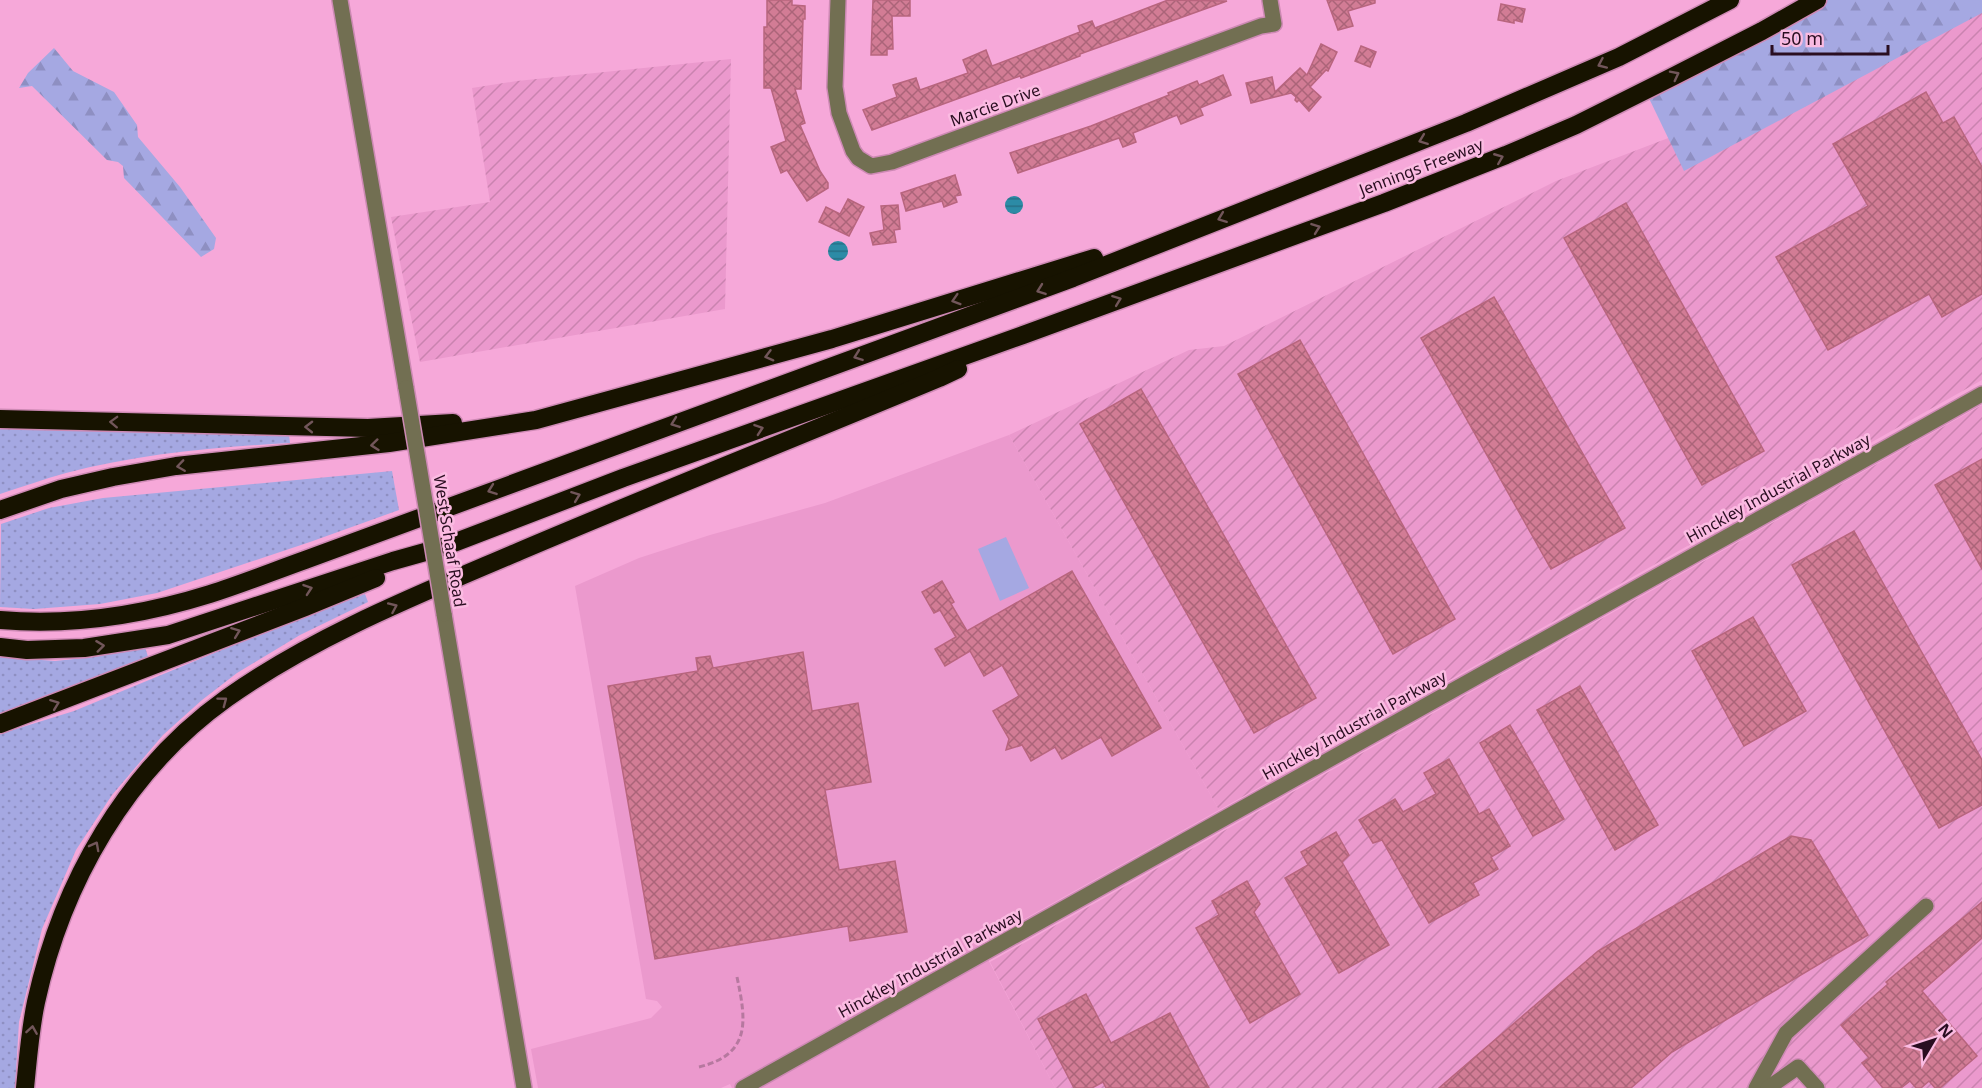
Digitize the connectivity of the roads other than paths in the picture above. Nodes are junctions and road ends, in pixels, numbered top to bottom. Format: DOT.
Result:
graph roads {
  1 [pos="340,0"];
  2 [pos="838,0"];
  3 [pos="1270,0"];
  4 [pos="1730,0"];
  5 [pos="1817,0"];
  6 [pos="1193,229"];
  7 [pos="1023,335"];
  8 [pos="638,392"];
  9 [pos="1982,394"];
  10 [pos="0,419"];
  11 [pos="0,510"];
  12 [pos="442,547"];
  13 [pos="0,620"];
  14 [pos="0,647"];
  15 [pos="0,724"];
  16 [pos="1926,906"];
  17 [pos="25,1088"];
  18 [pos="524,1088"];
  19 [pos="743,1088"];
  20 [pos="1756,1088"];
  21 [pos="1768,1088"];
  22 [pos="1817,1088"];
  1 -- 18 [label="street, West Schaaf Road, bridge"];
  2 -- 3 [label="street, Marcie Drive"];
  4 -- 6 [label="highway, Jennings Freeway, one-way"];
  7 -- 5 [label="highway, Jennings Freeway, one-way"];
  6 -- 8 [label="highway, one-way"];
  6 -- 13 [label="highway, one-way"];
  12 -- 7 [label="highway, one-way"];
  17 -- 7 [label="highway, one-way"];
  8 -- 10 [label="highway, one-way"];
  8 -- 11 [label="highway, one-way"];
  9 -- 19 [label="street, Hinckley Industrial Parkway"];
  14 -- 12 [label="highway, one-way"];
  15 -- 12 [label="highway, one-way"];
  16 -- 20 [label="street"];
  21 -- 22 [label="street"];
}
